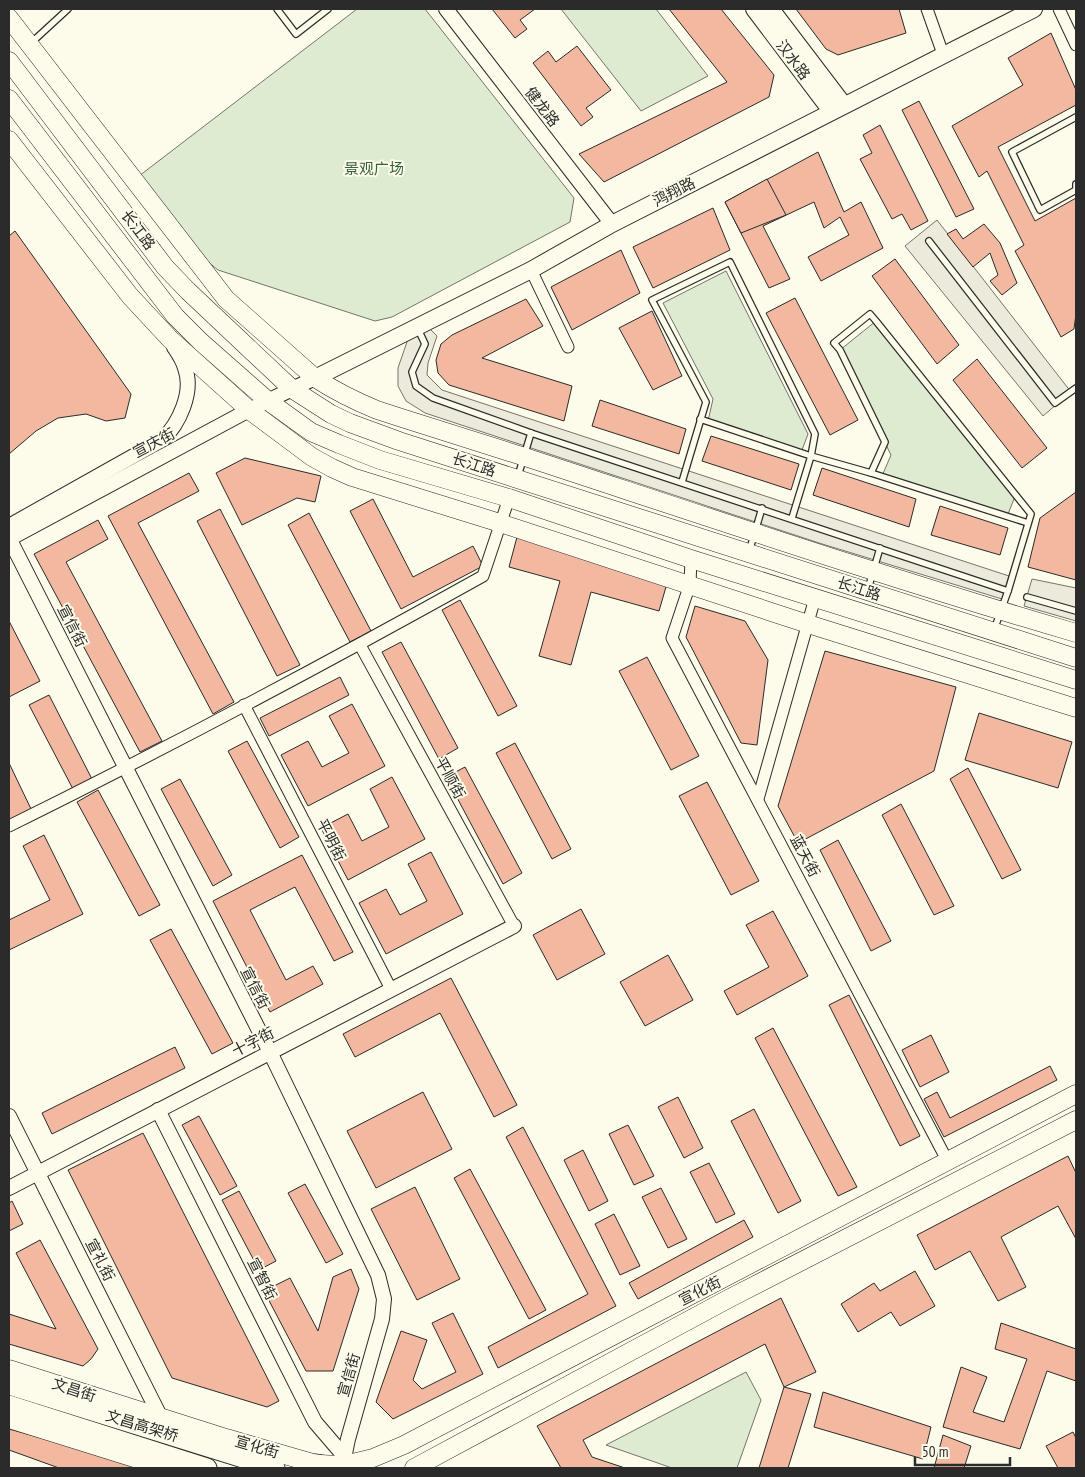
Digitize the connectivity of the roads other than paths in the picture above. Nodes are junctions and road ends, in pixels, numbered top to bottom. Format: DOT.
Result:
graph roads {
  1 [pos="68,9"];
  2 [pos="277,9"];
  3 [pos="328,9"];
  4 [pos="446,9"];
  5 [pos="754,9"];
  6 [pos="771,9"];
  7 [pos="927,9"];
  8 [pos="1034,9"];
  9 [pos="1059,9"];
  10 [pos="9,18"];
  11 [pos="29,44"];
  12 [pos="1076,45"];
  13 [pos="944,54"];
  14 [pos="9,61"];
  15 [pos="9,99"];
  16 [pos="838,108"];
  17 [pos="1076,117"];
  18 [pos="9,140"];
  19 [pos="1076,184"];
  20 [pos="612,224"];
  21 [pos="929,241"];
  22 [pos="531,270"];
  23 [pos="417,328"];
  24 [pos="170,339"];
  25 [pos="568,347"];
  26 [pos="315,378"];
  27 [pos="1076,388"];
  28 [pos="292,389"];
  29 [pos="268,401"];
  30 [pos="249,410"];
  31 [pos="700,419"];
  32 [pos="531,433"];
  33 [pos="524,456"];
  34 [pos="811,456"];
  35 [pos="872,473"];
  36 [pos="517,479"];
  37 [pos="682,482"];
  38 [pos="509,498"];
  39 [pos="762,508"];
  40 [pos="792,518"];
  41 [pos="500,523"];
  42 [pos="1028,523"];
  43 [pos="9,526"];
  44 [pos="755,533"];
  45 [pos="9,539"];
  46 [pos="880,548"];
  47 [pos="749,554"];
  48 [pos="690,559"];
  49 [pos="874,571"];
  50 [pos="690,584"];
  51 [pos="1008,591"];
  52 [pos="867,592"];
  53 [pos="1027,597"];
  54 [pos="815,598"];
  55 [pos="1076,610"];
  56 [pos="1001,611"];
  57 [pos="808,624"];
  58 [pos="993,632"];
  59 [pos="1076,633"];
  60 [pos="360,645"];
  61 [pos="1076,658"];
  62 [pos="1076,680"];
  63 [pos="244,705"];
  64 [pos="1076,708"];
  65 [pos="127,768"];
  66 [pos="758,799"];
  67 [pos="9,826"];
  68 [pos="514,926"];
  69 [pos="391,989"];
  70 [pos="270,1052"];
  71 [pos="1076,1094"];
  72 [pos="158,1110"];
  73 [pos="9,1116"];
  74 [pos="1076,1120"];
  75 [pos="948,1162"];
  76 [pos="38,1173"];
  77 [pos="9,1188"];
  78 [pos="9,1369"];
  79 [pos="9,1384"];
  80 [pos="9,1404"];
  81 [pos="161,1418"];
  82 [pos="9,1419"];
  83 [pos="226,1438"];
  84 [pos="343,1465"];
  85 [pos="314,1466"];
  86 [pos="166,1468"];
  87 [pos="207,1468"];
  88 [pos="275,1468"];
  89 [pos="414,1468"];
  1 -- 11 [label="lane"];
  2 -- 3 [label="lane"];
  4 -- 20 [label="street, 健龙路"];
  5 -- 16 [label="main road, 汉水路"];
  6 -- 16 [label="main road, 汉水路"];
  7 -- 13 [label="street"];
  8 -- 13 [label="main road, 鸿翔路"];
  9 -- 12 [label="street"];
  10 -- 11 [label="main road"];
  11 -- 26 [label="main road"];
  13 -- 16 [label="main road, 鸿翔路"];
  14 -- 28 [label="main road, 长江路"];
  15 -- 29 [label="main road, 长江路"];
  16 -- 20 [label="main road, 鸿翔路"];
  17 -- 19 [label="lane"];
  18 -- 24 [label="main road"];
  20 -- 22 [label="main road, 鸿翔路"];
  21 -- 27 [label="lane"];
  22 -- 23 [label="main road, 鸿翔路"];
  22 -- 25 [label="street"];
  23 -- 26 [label="main road, 鸿翔路"];
  23 -- 32 [label="lane"];
  24 -- 30 [label="main road"];
  24 -- 43 [label="street"];
  26 -- 28 [label="street, 宣庆街"];
  26 -- 33 [label="main road"];
  28 -- 29 [label="street, 宣庆街"];
  28 -- 36 [label="main road, 长江路"];
  29 -- 30 [label="street, 宣庆街"];
  29 -- 38 [label="main road, 长江路"];
  30 -- 41 [label="main road"];
  30 -- 45 [label="street, 宣庆街"];
  31 -- 34 [label="lane"];
  31 -- 34 [label="lane"];
  31 -- 37 [label="lane"];
  32 -- 33 [label="lane"];
  32 -- 37 [label="lane"];
  33 -- 36 [label="lane"];
  33 -- 44 [label="main road"];
  34 -- 35 [label="lane"];
  34 -- 40 [label="lane"];
  35 -- 42 [label="lane"];
  35 -- 42 [label="lane"];
  36 -- 47 [label="main road, 长江路"];
  37 -- 39 [label="lane"];
  38 -- 41 [label="street"];
  38 -- 48 [label="main road, 长江路"];
  39 -- 40 [label="lane"];
  39 -- 44 [label="lane"];
  40 -- 46 [label="lane"];
  41 -- 50 [label="main road"];
  41 -- 60 [label="street"];
  42 -- 51 [label="lane"];
  44 -- 47 [label="lane"];
  44 -- 49 [label="main road"];
  45 -- 65 [label="street, 宣信街"];
  46 -- 49 [label="lane"];
  46 -- 51 [label="lane"];
  47 -- 52 [label="main road, 长江路"];
  48 -- 50 [label="street, 蓝天街"];
  48 -- 54 [label="main road, 长江路"];
  49 -- 52 [label="lane"];
  49 -- 56 [label="main road"];
  50 -- 57 [label="main road"];
  50 -- 66 [label="street, 蓝天街"];
  51 -- 56 [label="lane"];
  52 -- 58 [label="main road, 长江路"];
  53 -- 55 [label="lane"];
  54 -- 57 [label="street"];
  54 -- 62 [label="main road, 长江路"];
  56 -- 58 [label="lane"];
  56 -- 59 [label="main road"];
  57 -- 64 [label="main road"];
  57 -- 66 [label="street"];
  58 -- 61 [label="main road, 长江路"];
  60 -- 63 [label="street"];
  60 -- 68 [label="street, 平顺街"];
  63 -- 65 [label="street"];
  63 -- 69 [label="street, 平明街"];
  65 -- 67 [label="street"];
  65 -- 70 [label="street, 宣信街"];
  66 -- 75 [label="street, 蓝天街"];
  68 -- 69 [label="street, 十字街"];
  69 -- 70 [label="street, 十字街"];
  70 -- 72 [label="street, 十字街"];
  70 -- 84 [label="street, 宣信街"];
  71 -- 75 [label="main road, 宣化街"];
  72 -- 76 [label="street, 十字街"];
  72 -- 84 [label="street, 宣智街"];
  73 -- 76 [label="street, 宣礼街"];
  74 -- 89 [label="main road, 宣化街"];
  75 -- 84 [label="main road, 宣化街"];
  76 -- 77 [label="street, 十字街"];
  76 -- 81 [label="street, 宣礼街"];
  78 -- 81 [label="main road, 文昌街"];
  79 -- 88 [label="highway, 文昌高架桥"];
  80 -- 87 [label="highway, 文昌高架桥"];
  81 -- 83 [label="main road, 文昌街"];
  82 -- 86 [label="main road"];
  83 -- 85 [label="main road, 宣化街"];
  84 -- 85 [label="highway"];
}
